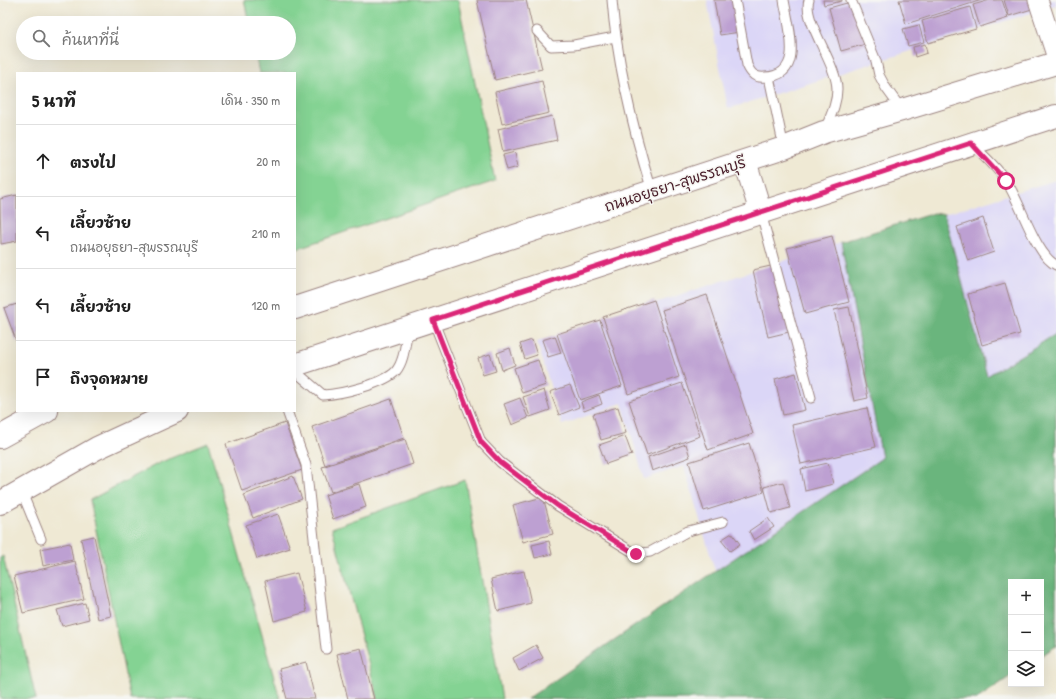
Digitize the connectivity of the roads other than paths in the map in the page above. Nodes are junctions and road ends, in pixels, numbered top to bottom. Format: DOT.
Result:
graph roads {
  1 [pos="612,0"];
  2 [pos="736,0"];
  3 [pos="784,0"];
  4 [pos="809,0"];
  5 [pos="851,0"];
  6 [pos="1038,0"];
  7 [pos="537,31"];
  8 [pos="615,37"];
  9 [pos="1056,55"];
  10 [pos="1056,63"];
  11 [pos="769,77"];
  12 [pos="902,110"];
  13 [pos="1056,116"];
  14 [pos="824,132"];
  15 [pos="971,143"];
  16 [pos="784,148"];
  17 [pos="745,161"];
  18 [pos="652,192"];
  19 [pos="761,213"];
  20 [pos="1056,265"];
  21 [pos="296,308"];
  22 [pos="433,320"];
  23 [pos="408,328"];
  24 [pos="296,365"];
  25 [pos="296,372"];
  26 [pos="811,398"];
  27 [pos="45,412"];
  28 [pos="176,412"];
  29 [pos="287,412"];
  30 [pos="0,437"];
  31 [pos="21,490"];
  32 [pos="0,502"];
  33 [pos="723,522"];
  34 [pos="41,539"];
  35 [pos="326,649"];
  1 -- 8 [label="lane"];
  2 -- 11 [label="lane"];
  3 -- 11 [label="lane"];
  4 -- 14 [label="lane"];
  5 -- 12 [label="lane"];
  6 -- 9 [label="street"];
  7 -- 8 [label="lane"];
  8 -- 18 [label="lane"];
  10 -- 12 [label="main road, ถนนอยุธยา-สุพรรณบุรี"];
  11 -- 16 [label="lane"];
  12 -- 14 [label="main road, ถนนอยุธยา-สุพรรณบุรี"];
  13 -- 15 [label="main road"];
  14 -- 16 [label="main road, ถนนอยุธยา-สุพรรณบุรี"];
  15 -- 19 [label="main road"];
  15 -- 20 [label="lane"];
  16 -- 17 [label="main road, ถนนอยุธยา-สุพรรณบุรี"];
  17 -- 18 [label="main road, ถนนอยุธยา-สุพรรณบุรี"];
  17 -- 19 [label="main road"];
  18 -- 21 [label="main road, ถนนอยุธยา-สุพรรณบุรี"];
  19 -- 22 [label="main road"];
  19 -- 26 [label="lane"];
  22 -- 23 [label="main road"];
  22 -- 33 [label="lane"];
  23 -- 24 [label="main road"];
  23 -- 25 [label="lane"];
  27 -- 30 [label="main road"];
  28 -- 31 [label="main road"];
  29 -- 35 [label="lane"];
  31 -- 32 [label="main road"];
  31 -- 34 [label="lane"];
}
